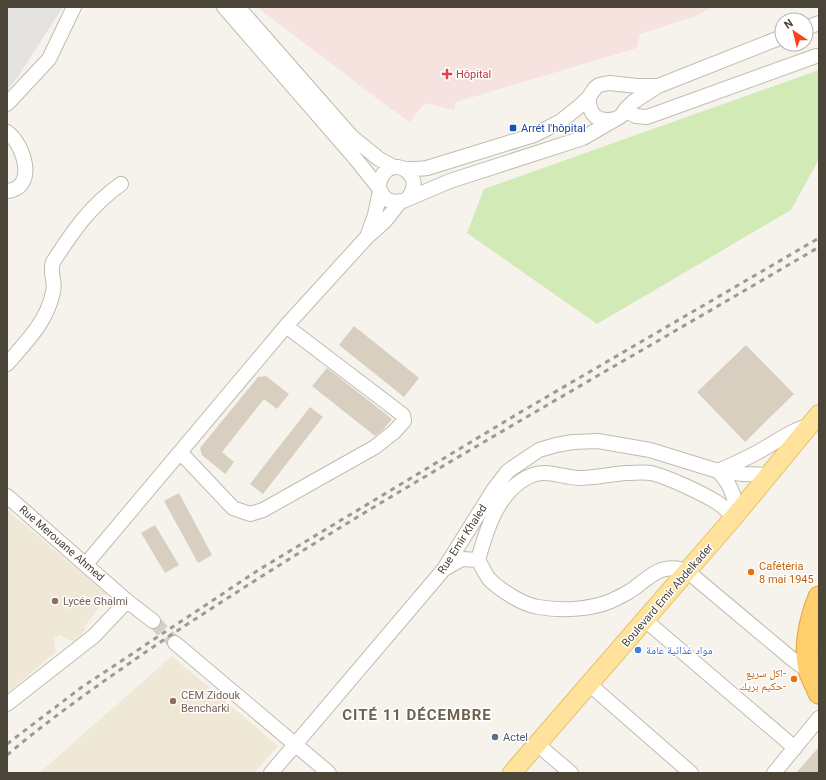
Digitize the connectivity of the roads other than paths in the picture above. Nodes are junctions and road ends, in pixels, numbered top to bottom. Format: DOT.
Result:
graph roads {
  1 [pos="74,7"];
  2 [pos="224,7"];
  3 [pos="238,7"];
  4 [pos="774,40"];
  5 [pos="816,56"];
  6 [pos="615,84"];
  7 [pos="658,86"];
  8 [pos="589,97"];
  9 [pos="7,104"];
  10 [pos="622,113"];
  11 [pos="7,132"];
  12 [pos="399,168"];
  13 [pos="121,184"];
  14 [pos="379,189"];
  15 [pos="7,191"];
  16 [pos="404,200"];
  17 [pos="367,238"];
  18 [pos="286,326"];
  19 [pos="7,364"];
  20 [pos="815,420"];
  21 [pos="180,452"];
  22 [pos="718,471"];
  23 [pos="768,475"];
  24 [pos="7,496"];
  25 [pos="735,515"];
  26 [pos="478,560"];
  27 [pos="86,564"];
  28 [pos="444,569"];
  29 [pos="687,571"];
  30 [pos="819,597"];
  31 [pos="127,601"];
  32 [pos="645,620"];
  33 [pos="153,621"];
  34 [pos="175,643"];
  35 [pos="810,672"];
  36 [pos="588,684"];
  37 [pos="819,693"];
  38 [pos="7,704"];
  39 [pos="819,718"];
  40 [pos="537,744"];
  41 [pos="295,745"];
  42 [pos="795,748"];
  43 [pos="271,773"];
  44 [pos="329,773"];
  45 [pos="512,773"];
  46 [pos="571,773"];
  47 [pos="691,773"];
  48 [pos="774,773"];
  1 -- 9 [label="street"];
  2 -- 14 [label="street"];
  3 -- 12 [label="street"];
  4 -- 7 [label="street"];
  5 -- 10 [label="street"];
  6 -- 7 [label="street"];
  6 -- 8 [label="street"];
  6 -- 10 [label="street"];
  7 -- 10 [label="street"];
  8 -- 10 [label="street"];
  8 -- 12 [label="street"];
  10 -- 16 [label="street"];
  11 -- 15 [label="street"];
  12 -- 14 [label="street"];
  12 -- 16 [label="street"];
  13 -- 19 [label="street"];
  14 -- 16 [label="street"];
  14 -- 17 [label="street"];
  16 -- 17 [label="street"];
  17 -- 18 [label="street"];
  18 -- 21 [label="street"];
  18 -- 21 [label="street"];
  20 -- 22 [label="street"];
  20 -- 23 [label="main road, Boulevard Emir Abdelkader"];
  21 -- 27 [label="street"];
  22 -- 23 [label="street, Rue Emir Khaled"];
  22 -- 25 [label="street"];
  22 -- 28 [label="street, Rue Emir Khaled"];
  23 -- 25 [label="main road, Boulevard Emir Abdelkader"];
  24 -- 27 [label="street, Rue Merouane Ahmed"];
  25 -- 26 [label="street"];
  25 -- 29 [label="main road, Boulevard Emir Abdelkader"];
  26 -- 28 [label="street"];
  26 -- 29 [label="street"];
  27 -- 31 [label="street, Rue Merouane Ahmed"];
  28 -- 41 [label="street, Rue Emir Khaled"];
  29 -- 32 [label="main road, Boulevard Emir Abdelkader"];
  29 -- 35 [label="street"];
  30 -- 35 [label="highway"];
  31 -- 33 [label="street, Rue Merouane Ahmed"];
  31 -- 38 [label="street"];
  32 -- 36 [label="main road, Boulevard Emir Abdelkader"];
  32 -- 42 [label="street"];
  34 -- 41 [label="street"];
  35 -- 37 [label="highway"];
  36 -- 40 [label="main road, Boulevard Emir Abdelkader"];
  36 -- 47 [label="street"];
  39 -- 42 [label="street"];
  40 -- 45 [label="main road, Boulevard Emir Abdelkader"];
  40 -- 46 [label="street"];
  41 -- 43 [label="street, Rue Emir Khaled"];
  41 -- 44 [label="street"];
  42 -- 48 [label="street"];
}
